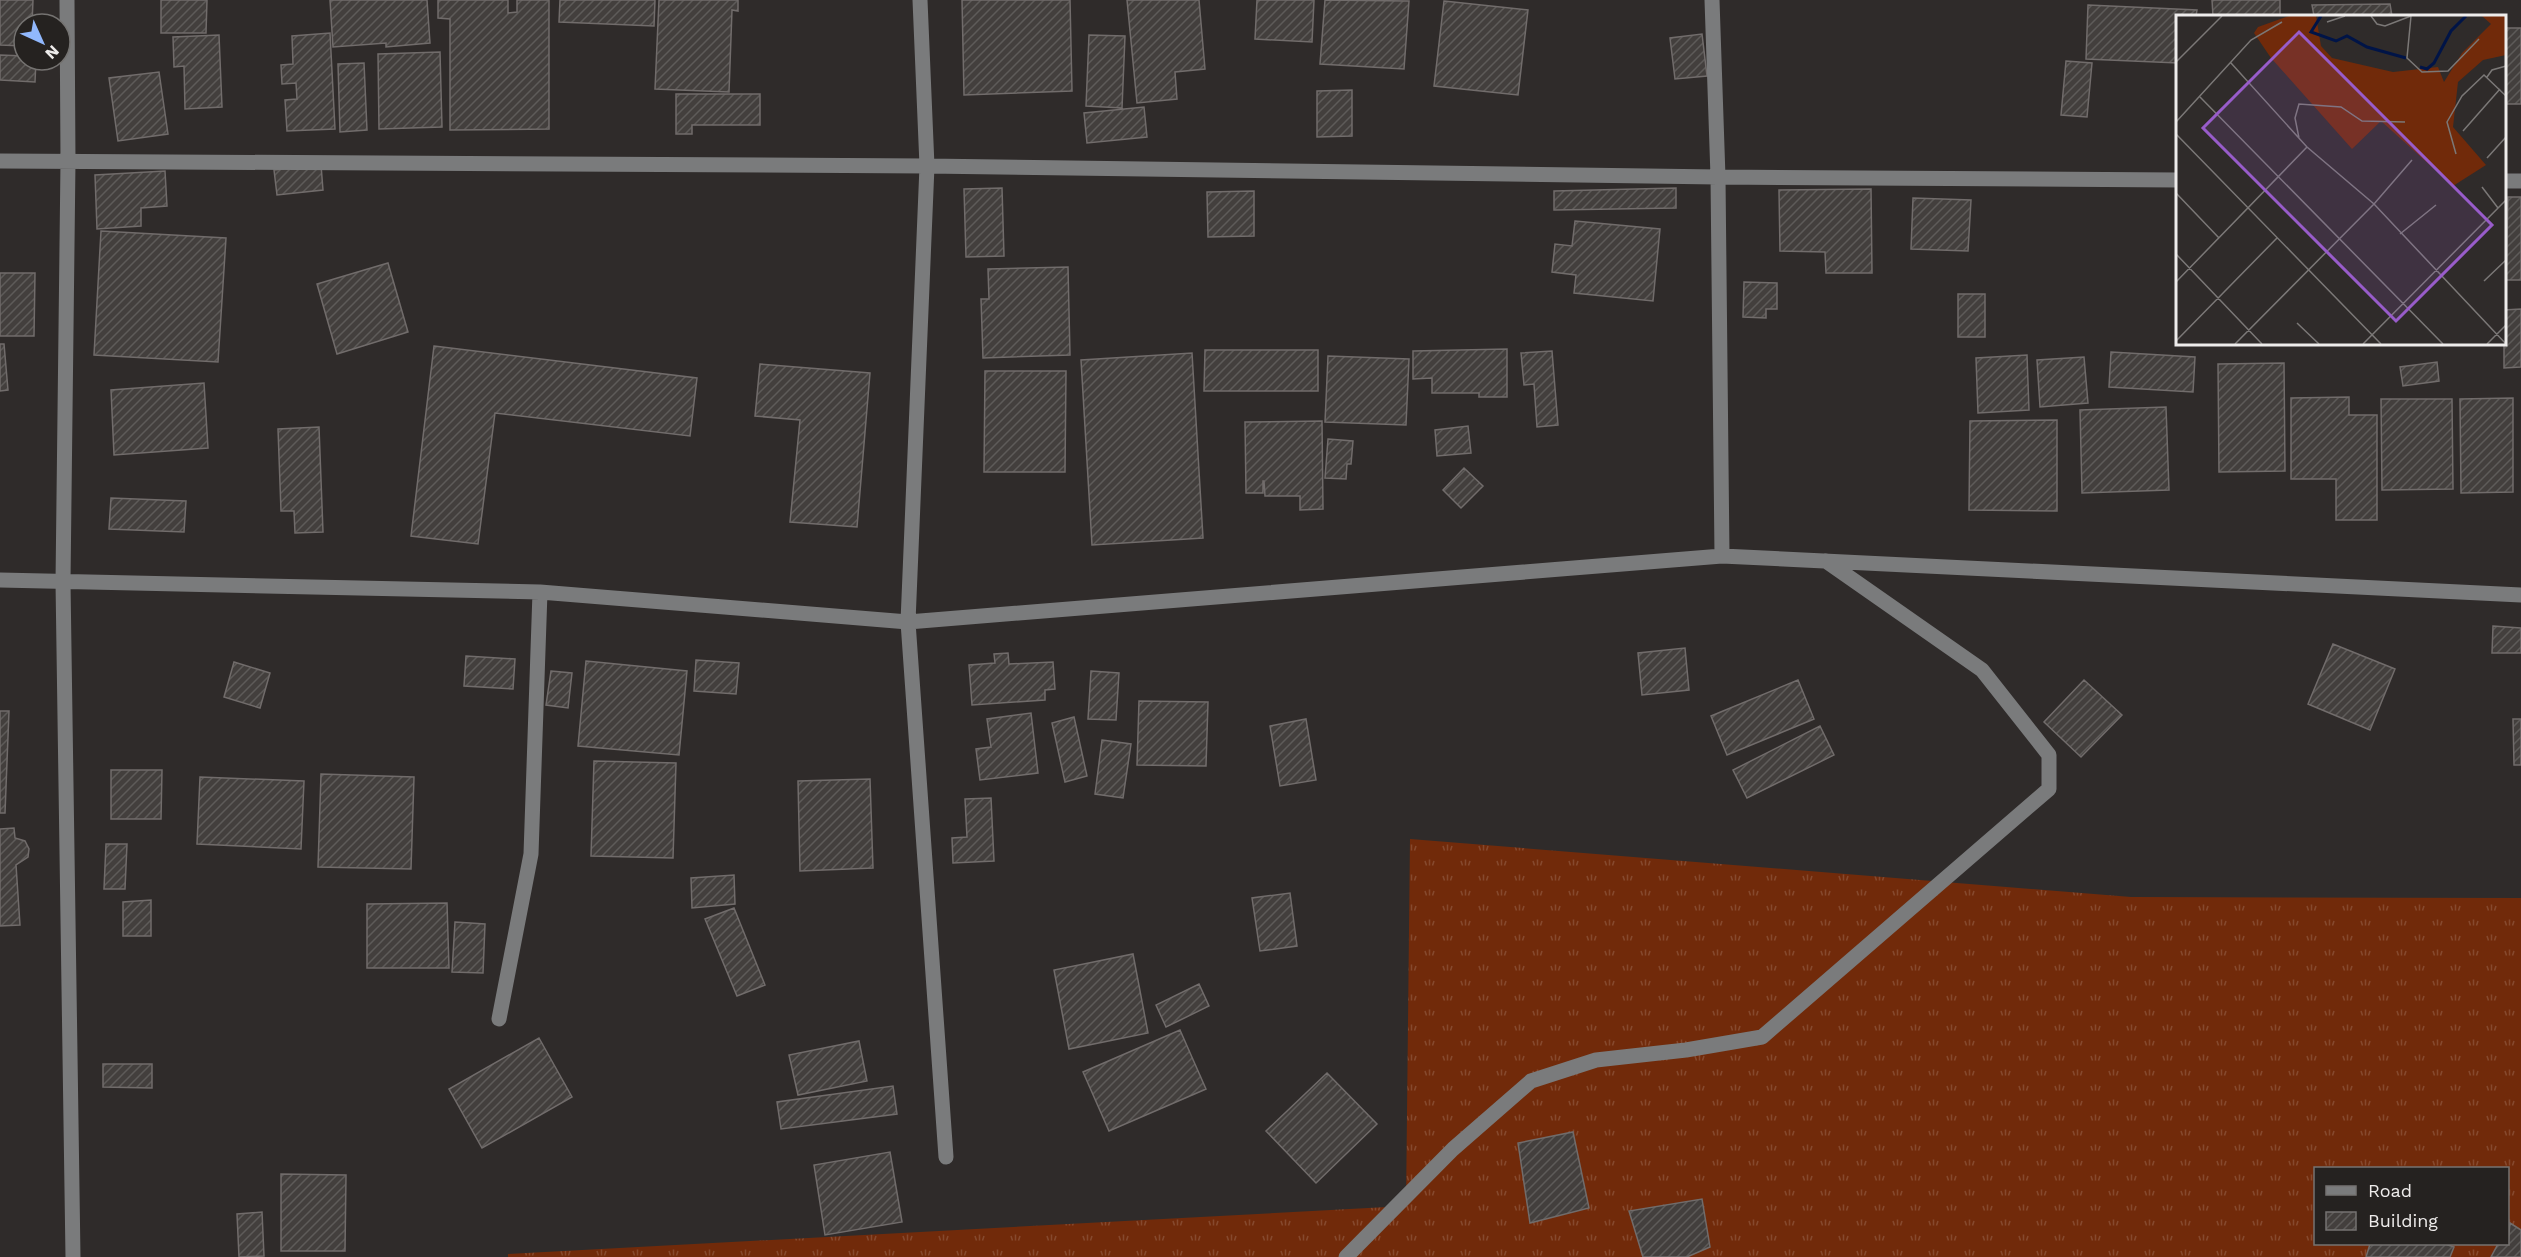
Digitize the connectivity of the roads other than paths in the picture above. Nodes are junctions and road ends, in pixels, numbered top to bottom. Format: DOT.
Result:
graph roads {
  1 [pos="67,0"];
  2 [pos="920,0"];
  3 [pos="1712,0"];
  4 [pos="0,161"];
  5 [pos="68,161"];
  6 [pos="927,166"];
  7 [pos="1718,177"];
  8 [pos="2176,180"];
  9 [pos="2506,181"];
  10 [pos="2521,182"];
  11 [pos="1722,556"];
  12 [pos="1826,561"];
  13 [pos="0,580"];
  14 [pos="63,582"];
  15 [pos="540,592"];
  16 [pos="2521,595"];
  17 [pos="908,622"];
  18 [pos="500,1019"];
  19 [pos="946,1157"];
  20 [pos="73,1257"];
  21 [pos="1346,1257"];
  1 -- 5 [label="street"];
  2 -- 6 [label="street"];
  3 -- 7 [label="street"];
  4 -- 5 [label="street"];
  5 -- 6 [label="street"];
  5 -- 14 [label="street"];
  6 -- 7 [label="street"];
  6 -- 17 [label="street"];
  7 -- 8 [label="street"];
  7 -- 11 [label="street"];
  9 -- 10 [label="street"];
  11 -- 12 [label="street"];
  11 -- 17 [label="street"];
  12 -- 16 [label="street"];
  12 -- 21 [label="street"];
  13 -- 14 [label="street"];
  14 -- 15 [label="street"];
  14 -- 20 [label="street"];
  15 -- 17 [label="street"];
  15 -- 18 [label="street"];
  17 -- 19 [label="street"];
}
